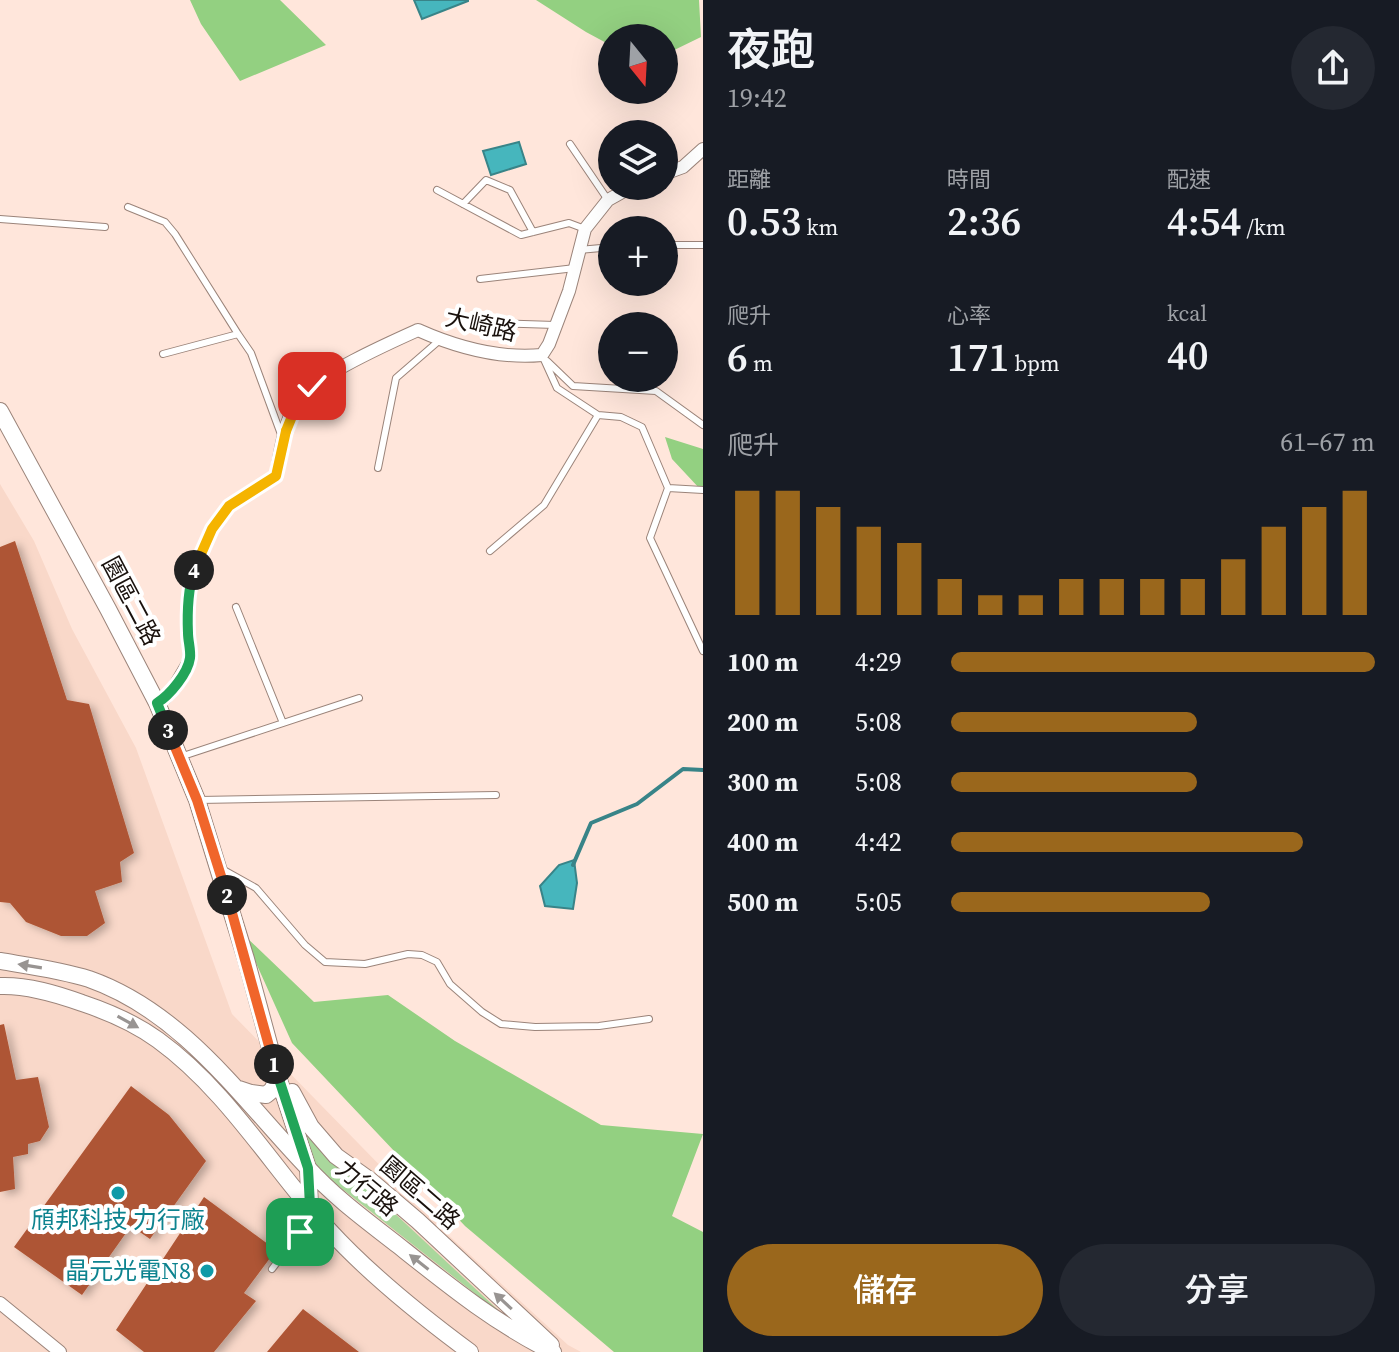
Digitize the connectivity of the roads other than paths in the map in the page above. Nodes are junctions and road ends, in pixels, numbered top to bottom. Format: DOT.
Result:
graph roads {
  1 [pos="570,144"];
  2 [pos="703,149"];
  3 [pos="678,169"];
  4 [pos="598,185"];
  5 [pos="437,190"];
  6 [pos="608,200"];
  7 [pos="463,204"];
  8 [pos="128,207"];
  9 [pos="0,219"];
  10 [pos="105,227"];
  11 [pos="585,229"];
  12 [pos="533,232"];
  13 [pos="678,245"];
  14 [pos="703,245"];
  15 [pos="598,248"];
  16 [pos="579,250"];
  17 [pos="575,268"];
  18 [pos="480,279"];
  19 [pos="463,322"];
  20 [pos="555,325"];
  21 [pos="238,334"];
  22 [pos="441,339"];
  23 [pos="163,354"];
  24 [pos="542,355"];
  25 [pos="0,411"];
  26 [pos="598,415"];
  27 [pos="703,425"];
  28 [pos="283,440"];
  29 [pos="378,468"];
  30 [pos="668,488"];
  31 [pos="703,490"];
  32 [pos="490,551"];
  33 [pos="236,607"];
  34 [pos="703,651"];
  35 [pos="359,698"];
  36 [pos="157,703"];
  37 [pos="283,723"];
  38 [pos="180,757"];
  39 [pos="496,795"];
  40 [pos="197,800"];
  41 [pos="219,867"];
  42 [pos="246,959"];
  43 [pos="0,961"];
  44 [pos="98,984"];
  45 [pos="0,986"];
  46 [pos="88,1005"];
  47 [pos="649,1019"];
  48 [pos="278,1077"];
  49 [pos="237,1088"];
  50 [pos="308,1168"];
  51 [pos="310,1206"];
  52 [pos="272,1269"];
  53 [pos="0,1303"];
  54 [pos="60,1352"];
  55 [pos="470,1352"];
  56 [pos="553,1352"];
  57 [pos="562,1352"];
  1 -- 4 [label="lane"];
  2 -- 3 [label="street"];
  5 -- 7 [label="lane"];
  6 -- 11 [label="street, 大崎路"];
  7 -- 12 [label="lane"];
  7 -- 12 [label="lane"];
  8 -- 21 [label="lane"];
  9 -- 10 [label="lane"];
  11 -- 12 [label="lane"];
  11 -- 16 [label="street, 大崎路"];
  13 -- 14 [label="lane"];
  15 -- 16 [label="lane"];
  16 -- 17 [label="street, 大崎路"];
  17 -- 18 [label="lane"];
  17 -- 20 [label="street, 大崎路"];
  19 -- 20 [label="lane"];
  20 -- 24 [label="street, 大崎路"];
  21 -- 23 [label="lane"];
  21 -- 28 [label="lane"];
  22 -- 24 [label="street, 大崎路"];
  22 -- 28 [label="street, 大崎路"];
  22 -- 29 [label="lane"];
  24 -- 26 [label="lane"];
  24 -- 27 [label="lane"];
  25 -- 36 [label="street, 園區二路"];
  26 -- 30 [label="lane"];
  26 -- 32 [label="lane"];
  28 -- 36 [label="street, 大崎路"];
  30 -- 31 [label="lane"];
  30 -- 34 [label="lane"];
  33 -- 37 [label="lane"];
  35 -- 37 [label="lane"];
  36 -- 38 [label="street, 園區二路"];
  37 -- 38 [label="lane"];
  38 -- 40 [label="street, 園區二路"];
  39 -- 40 [label="lane"];
  40 -- 41 [label="street, 園區二路"];
  41 -- 42 [label="street, 園區二路"];
  41 -- 47 [label="lane"];
  42 -- 48 [label="street, 園區二路"];
  57 -- 42 [label="street, 園區二路, one-way"];
  44 -- 43 [label="street, 力行路, one-way"];
  44 -- 46 [label="lane"];
  44 -- 49 [label="street, 力行路"];
  45 -- 46 [label="street, 力行路"];
  46 -- 51 [label="street, 力行路, one-way"];
  48 -- 49 [label="street"];
  48 -- 50 [label="street, 園區二路"];
  49 -- 50 [label="street, 力行路"];
  50 -- 51 [label="street, 園區二路"];
  56 -- 50 [label="street, 力行路, one-way"];
  51 -- 52 [label="lane"];
  51 -- 55 [label="street, 力行路"];
  53 -- 54 [label="street"];
}
